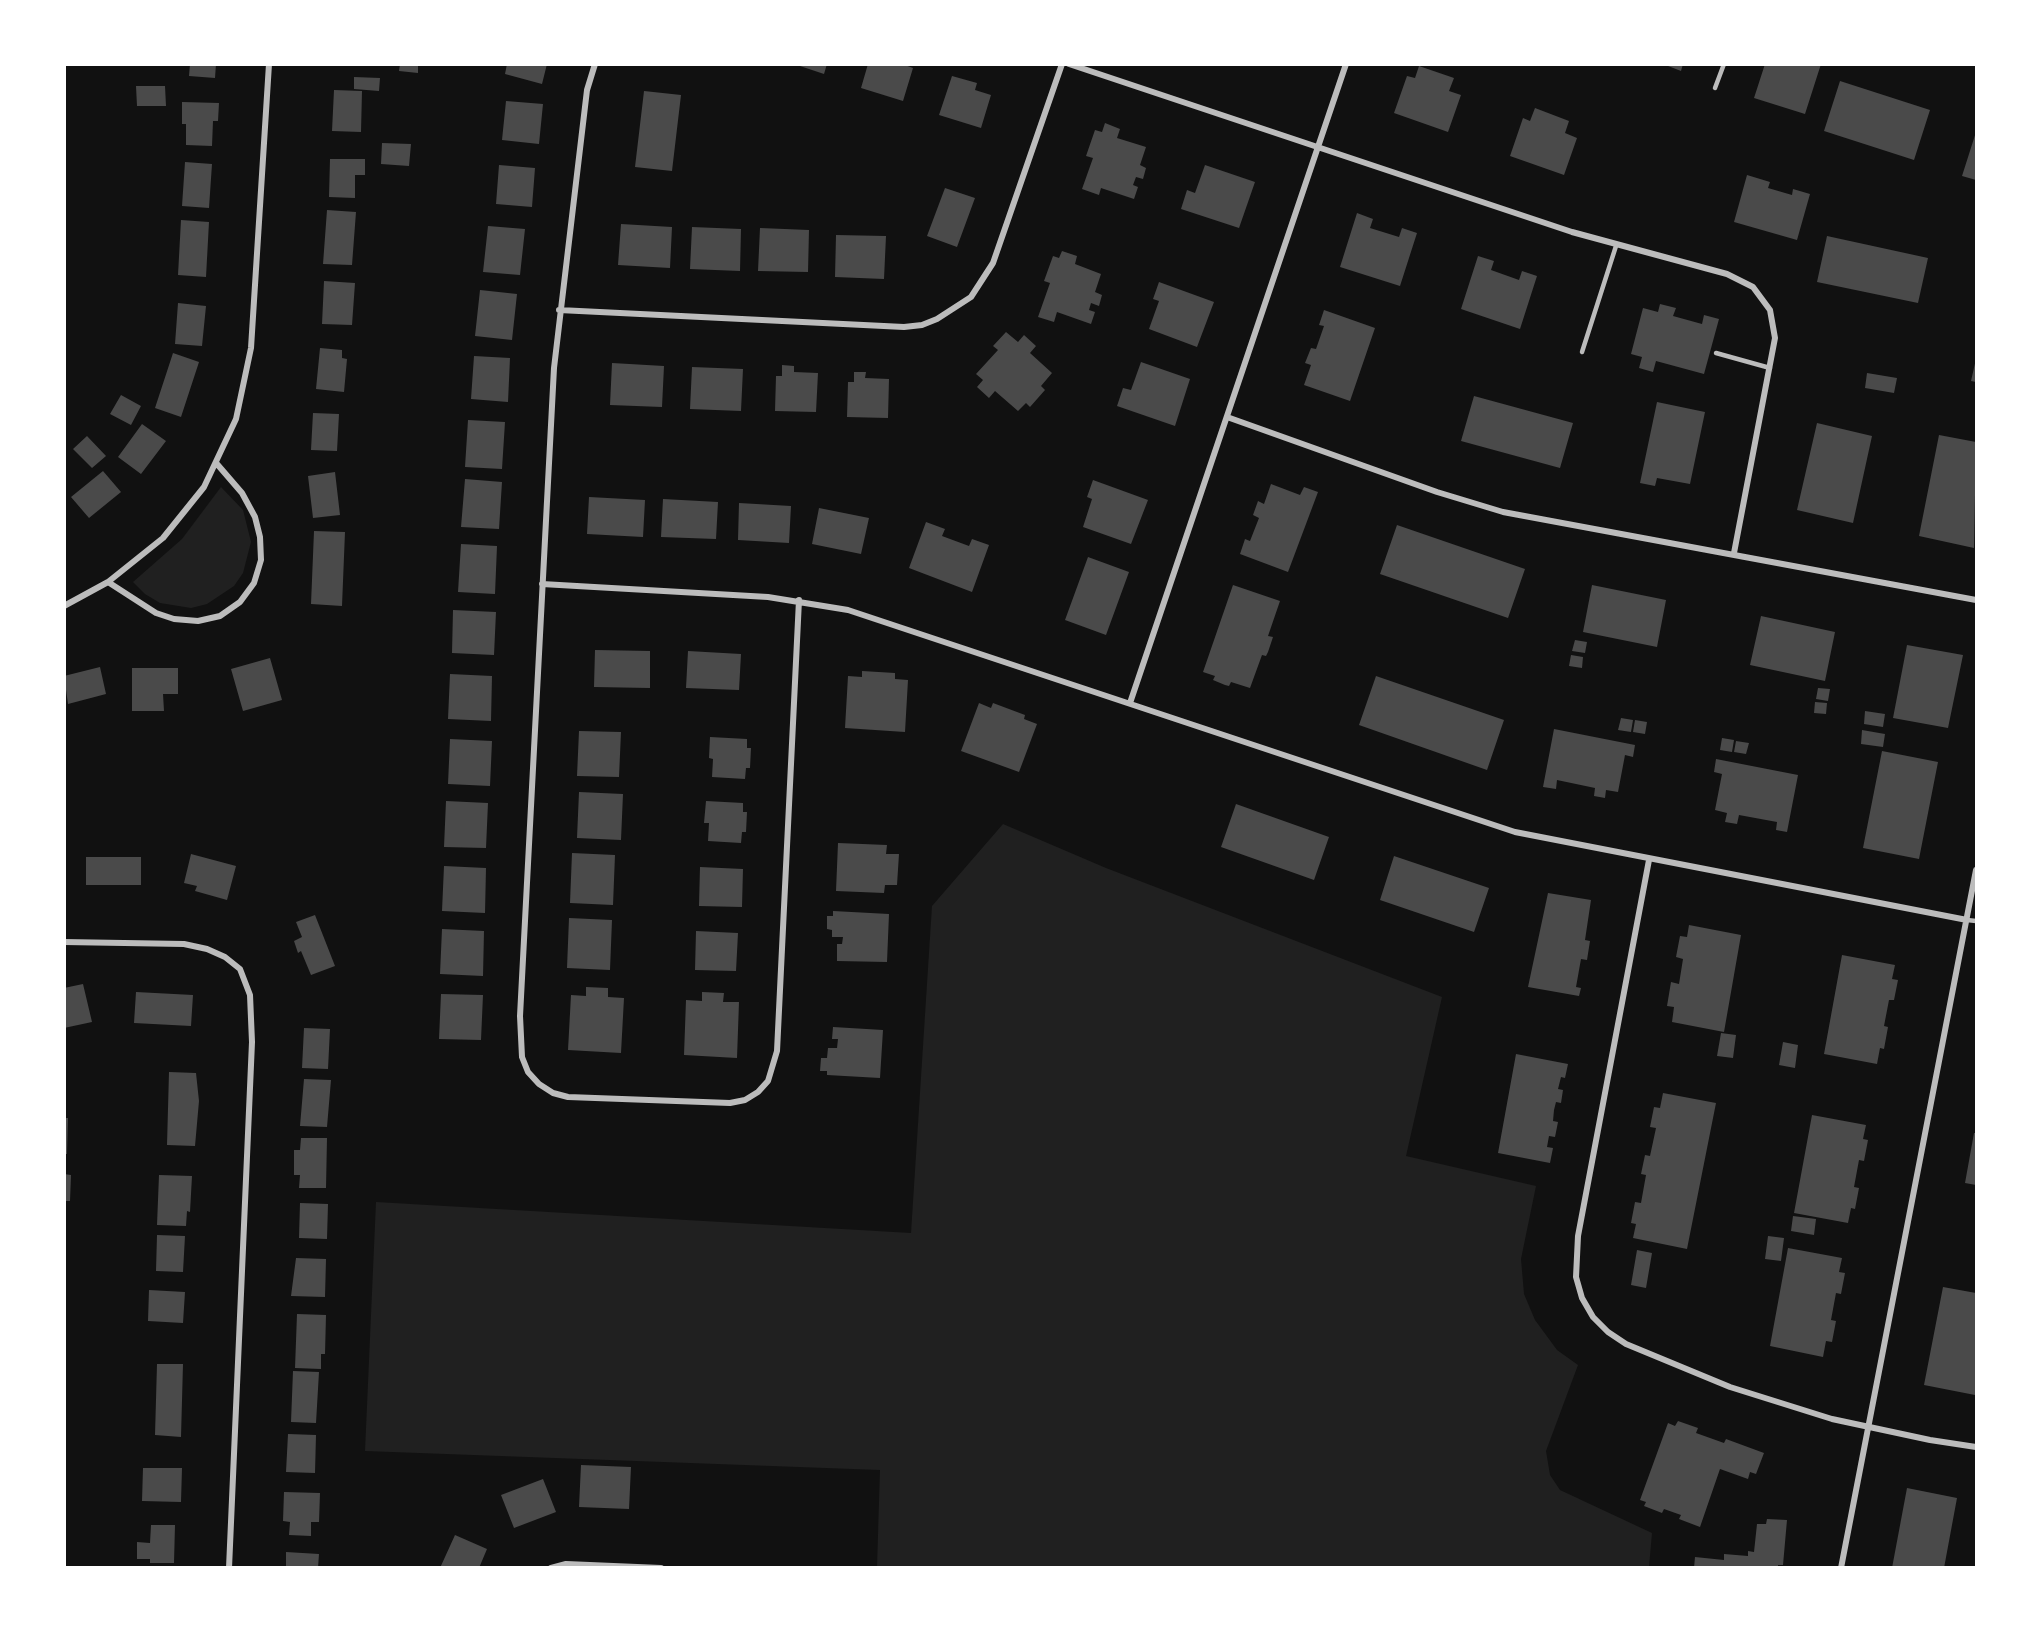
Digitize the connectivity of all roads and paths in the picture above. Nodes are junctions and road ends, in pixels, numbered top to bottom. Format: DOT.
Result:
graph roads {
  1 [pos="269,64"];
  2 [pos="595,64"];
  3 [pos="1062,64"];
  4 [pos="1069,64"];
  5 [pos="1346,64"];
  6 [pos="1724,64"];
  7 [pos="1715,88"];
  8 [pos="1318,148"];
  9 [pos="1616,246"];
  10 [pos="559,310"];
  11 [pos="1582,352"];
  12 [pos="1716,353"];
  13 [pos="1770,368"];
  14 [pos="1227,417"];
  15 [pos="217,464"];
  16 [pos="1734,553"];
  17 [pos="108,582"];
  18 [pos="542,584"];
  19 [pos="799,600"];
  20 [pos="1977,600"];
  21 [pos="64,606"];
  22 [pos="1130,703"];
  23 [pos="1649,860"];
  24 [pos="1977,870"];
  25 [pos="1967,920"];
  26 [pos="1977,921"];
  27 [pos="64,942"];
  28 [pos="1868,1426"];
  29 [pos="1977,1447"];
  30 [pos="229,1568"];
  31 [pos="551,1568"];
  32 [pos="661,1568"];
  33 [pos="1841,1568"];
  1 -- 15 [label="street"];
  2 -- 10 [label="street"];
  3 -- 10 [label="street"];
  4 -- 8 [label="street"];
  5 -- 8 [label="street"];
  6 -- 7 [label="lane"];
  8 -- 9 [label="street"];
  8 -- 14 [label="street"];
  9 -- 11 [label="lane"];
  9 -- 13 [label="street"];
  10 -- 18 [label="street"];
  12 -- 13 [label="lane"];
  13 -- 16 [label="street"];
  14 -- 16 [label="street"];
  14 -- 22 [label="street"];
  15 -- 17 [label="street"];
  15 -- 17 [label="street"];
  16 -- 20 [label="street"];
  17 -- 21 [label="street"];
  18 -- 19 [label="street"];
  18 -- 19 [label="street"];
  19 -- 22 [label="street"];
  22 -- 23 [label="street"];
  23 -- 25 [label="street"];
  23 -- 28 [label="street"];
  24 -- 25 [label="street"];
  25 -- 26 [label="lane"];
  25 -- 28 [label="street"];
  27 -- 30 [label="street"];
  28 -- 29 [label="street"];
  28 -- 33 [label="street"];
  31 -- 32 [label="street"];
}
